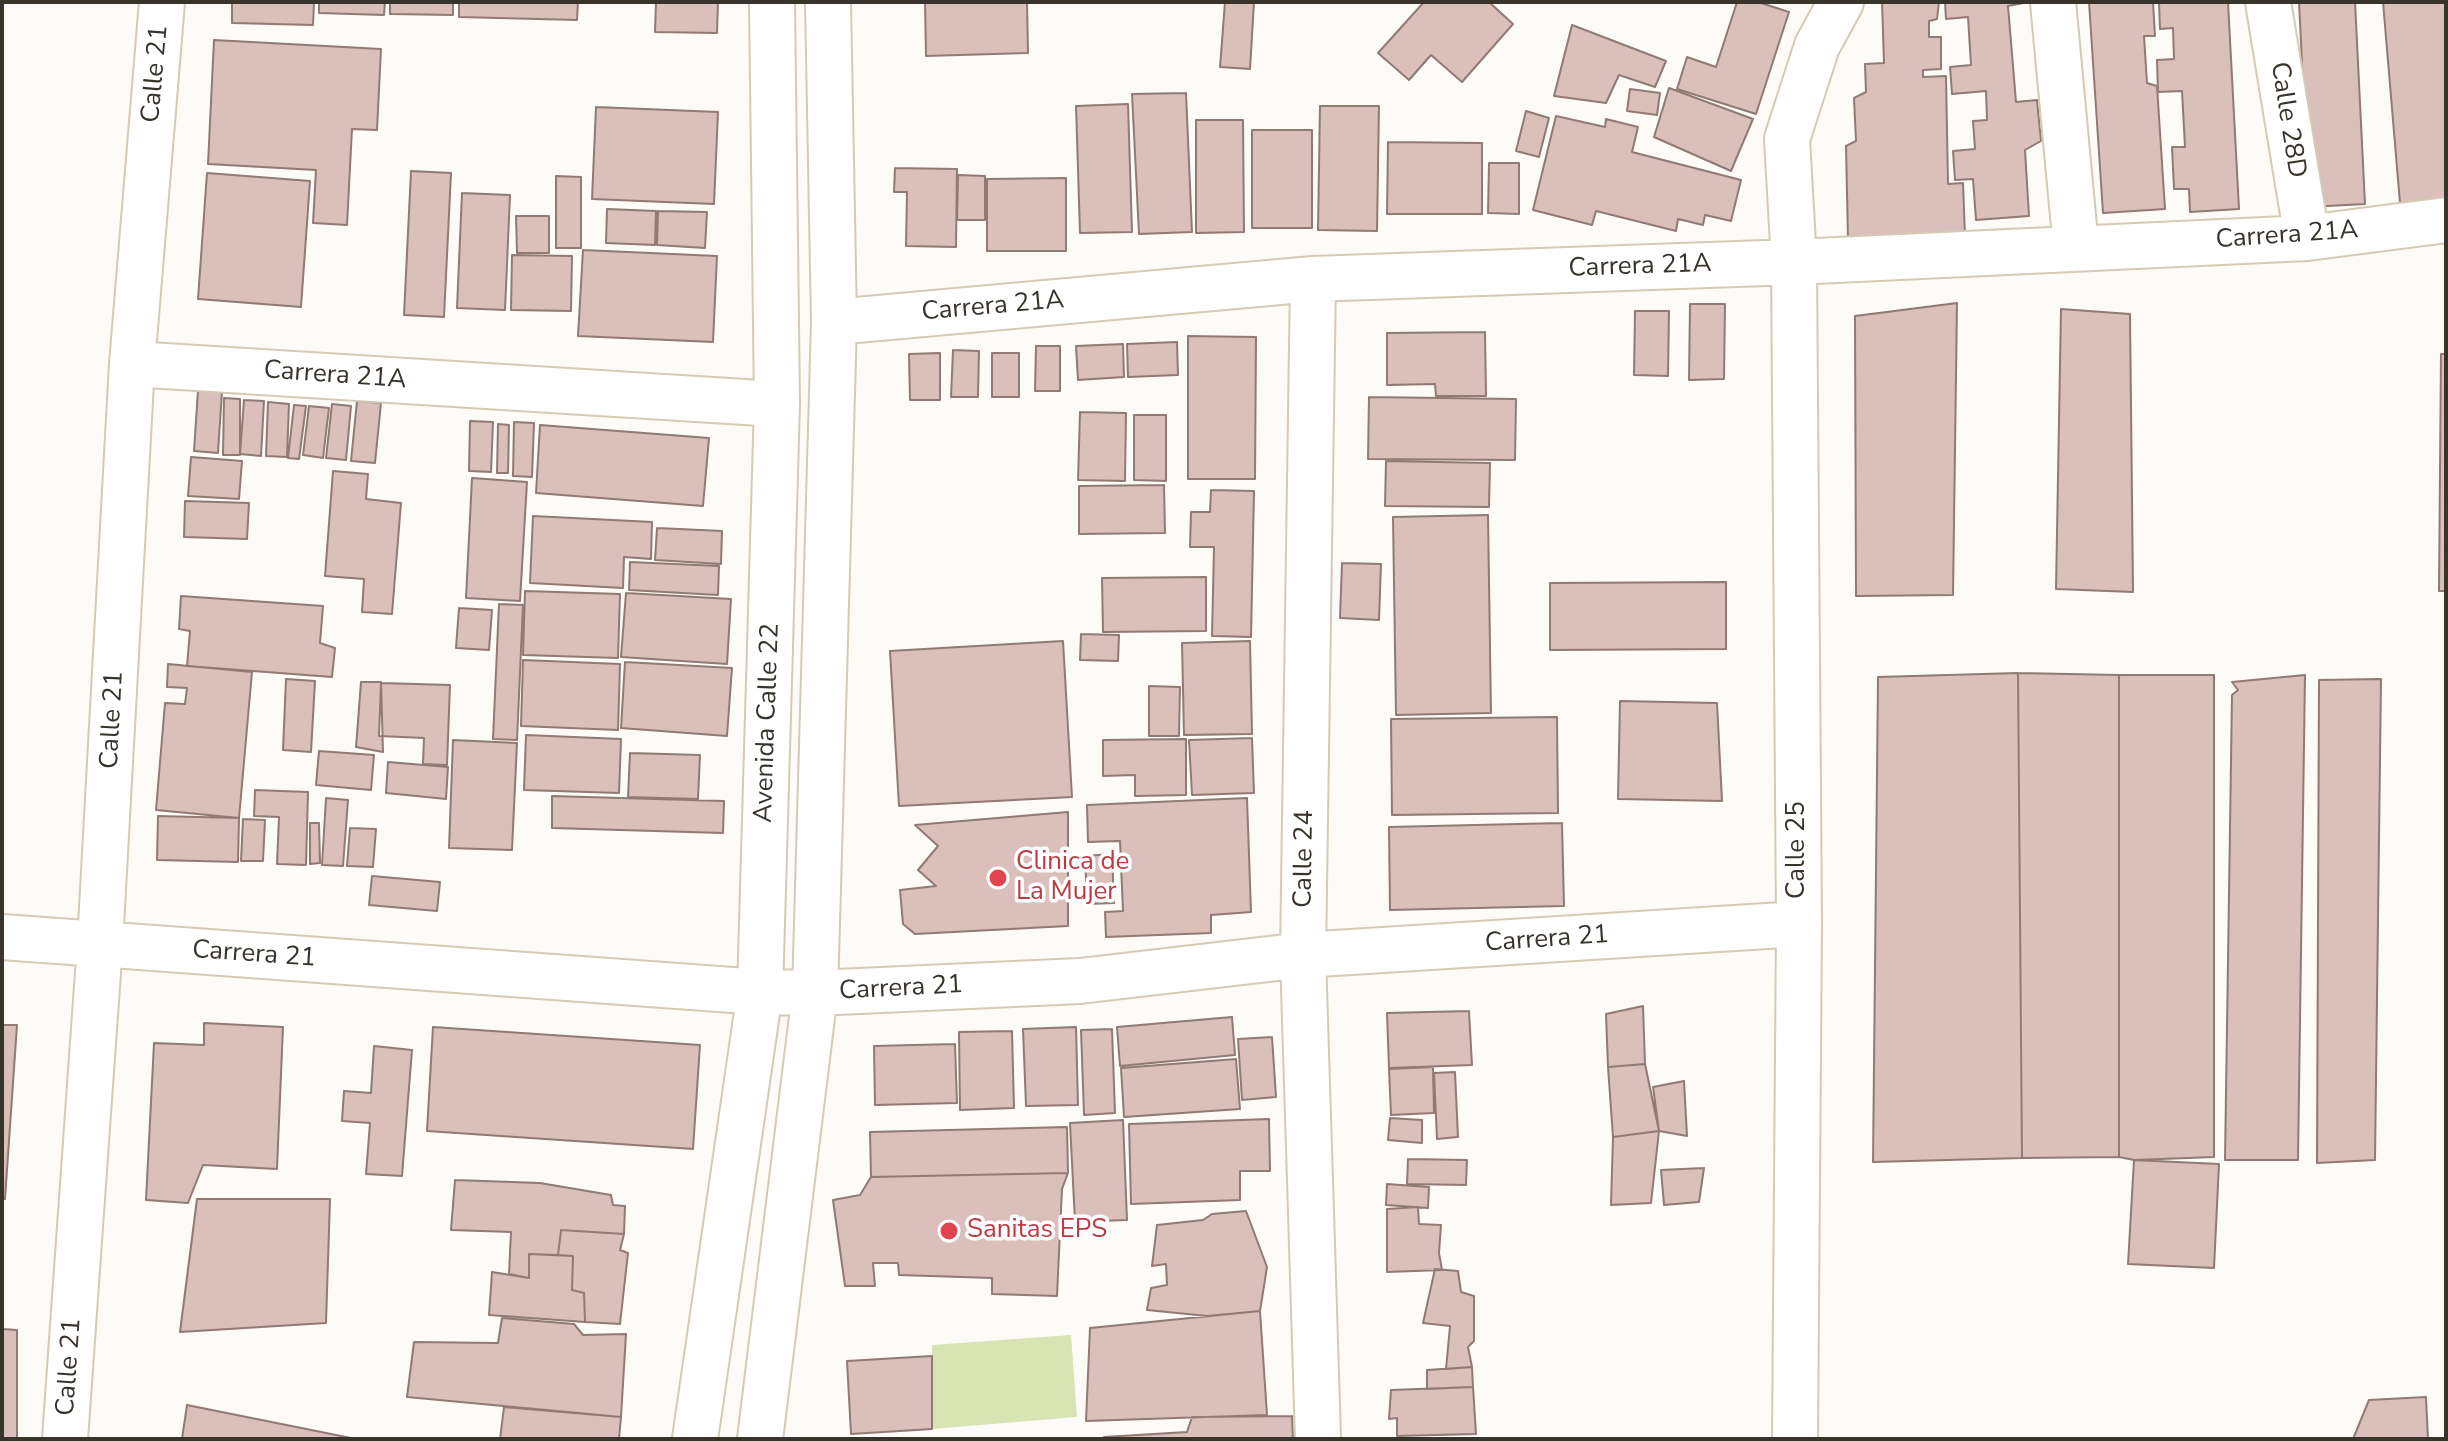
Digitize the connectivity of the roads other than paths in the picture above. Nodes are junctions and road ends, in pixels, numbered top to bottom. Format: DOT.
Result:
graph roads {
  1 [pos="162,2"];
  2 [pos="772,2"];
  3 [pos="828,2"];
  4 [pos="1841,2"];
  5 [pos="2053,2"];
  6 [pos="2268,2"];
  7 [pos="2446,220"];
  8 [pos="2307,238"];
  9 [pos="2076,248"];
  10 [pos="1794,262"];
  11 [pos="1313,279"];
  12 [pos="834,322"];
  13 [pos="132,364"];
  14 [pos="777,404"];
  15 [pos="1799,924"];
  16 [pos="2,937"];
  17 [pos="100,944"];
  18 [pos="1303,955"];
  19 [pos="760,992"];
  20 [pos="815,993"];
  21 [pos="65,1439"];
  22 [pos="695,1439"];
  23 [pos="760,1439"];
  24 [pos="1318,1439"];
  25 [pos="1795,1439"];
  1 -- 13 [label="street, Calle 21"];
  2 -- 14 [label="street, Avenida Calle 22"];
  3 -- 12 [label="street, Avenida Calle 22"];
  4 -- 10 [label="street, Calle 25"];
  5 -- 9 [label="street"];
  6 -- 8 [label="street, Calle 28D"];
  7 -- 8 [label="street, Carrera 21A"];
  8 -- 9 [label="street, Carrera 21A"];
  9 -- 10 [label="street, Carrera 21A"];
  10 -- 11 [label="street, Carrera 21A"];
  10 -- 15 [label="street, Calle 25"];
  11 -- 12 [label="street, Carrera 21A"];
  11 -- 18 [label="street, Calle 24"];
  12 -- 20 [label="street, Avenida Calle 22"];
  13 -- 14 [label="street, Carrera 21A"];
  13 -- 17 [label="street, Calle 21"];
  14 -- 19 [label="street, Avenida Calle 22"];
  15 -- 18 [label="street, Carrera 21"];
  15 -- 25 [label="street, Calle 25"];
  16 -- 17 [label="street, Carrera 21"];
  17 -- 19 [label="street, Carrera 21"];
  17 -- 21 [label="street, Calle 21"];
  18 -- 20 [label="street, Carrera 21"];
  18 -- 24 [label="street, Calle 24"];
  19 -- 20 [label="street, Carrera 21"];
  19 -- 22 [label="street, Avenida Calle 22"];
  20 -- 23 [label="street, Avenida Calle 22"];
}
